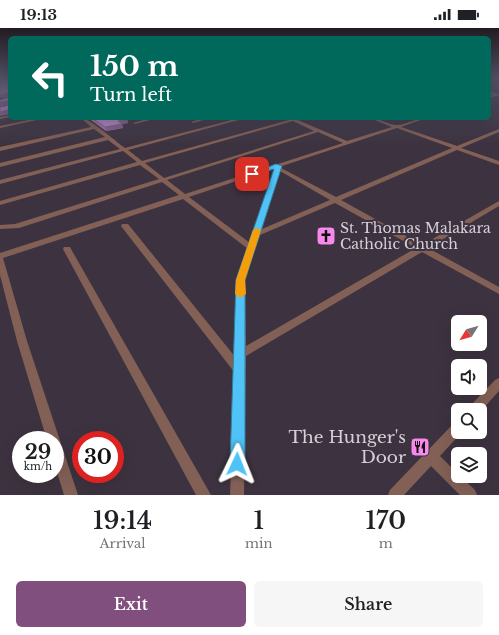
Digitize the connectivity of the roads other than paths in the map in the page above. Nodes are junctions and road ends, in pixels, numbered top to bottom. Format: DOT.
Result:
graph roads {
  1 [pos="34,120"];
  2 [pos="86,120"];
  3 [pos="148,120"];
  4 [pos="200,120"];
  5 [pos="236,120"];
  6 [pos="287,120"];
  7 [pos="292,120"];
  8 [pos="378,120"];
  9 [pos="418,120"];
  10 [pos="193,122"];
  11 [pos="135,123"];
  12 [pos="0,127"];
  13 [pos="398,127"];
  14 [pos="96,128"];
  15 [pos="499,130"];
  16 [pos="318,131"];
  17 [pos="109,138"];
  18 [pos="346,143"];
  19 [pos="456,148"];
  20 [pos="0,149"];
  21 [pos="123,149"];
  22 [pos="142,163"];
  23 [pos="499,163"];
  24 [pos="0,165"];
  25 [pos="278,167"];
  26 [pos="163,179"];
  27 [pos="0,182"];
  28 [pos="185,196"];
  29 [pos="335,199"];
  30 [pos="0,203"];
  31 [pos="499,203"];
  32 [pos="125,226"];
  33 [pos="0,227"];
  34 [pos="256,234"];
  35 [pos="250,247"];
  36 [pos="424,248"];
  37 [pos="67,249"];
  38 [pos="0,258"];
  39 [pos="499,291"];
  40 [pos="241,354"];
  41 [pos="240,371"];
  42 [pos="499,383"];
  43 [pos="480,403"];
  44 [pos="50,431"];
  45 [pos="451,435"];
  46 [pos="431,457"];
  47 [pos="64,473"];
  48 [pos="71,495"];
  49 [pos="204,495"];
  50 [pos="236,495"];
  51 [pos="395,495"];
  52 [pos="470,495"];
  1 -- 12 [label="street"];
  2 -- 14 [label="street"];
  3 -- 11 [label="street"];
  4 -- 10 [label="street"];
  5 -- 21 [label="street"];
  6 -- 22 [label="street"];
  7 -- 16 [label="street"];
  8 -- 13 [label="street"];
  9 -- 13 [label="street"];
  13 -- 18 [label="street"];
  13 -- 19 [label="street"];
  14 -- 17 [label="street"];
  14 -- 20 [label="street"];
  15 -- 19 [label="street"];
  16 -- 18 [label="street"];
  16 -- 26 [label="street"];
  17 -- 21 [label="street"];
  17 -- 24 [label="street"];
  18 -- 25 [label="street"];
  19 -- 23 [label="street"];
  19 -- 29 [label="street"];
  21 -- 22 [label="street"];
  21 -- 27 [label="street"];
  22 -- 26 [label="street"];
  22 -- 30 [label="street"];
  25 -- 28 [label="street"];
  25 -- 29 [label="street"];
  25 -- 34 [label="street"];
  26 -- 28 [label="street"];
  26 -- 33 [label="street"];
  28 -- 35 [label="street"];
  28 -- 38 [label="street"];
  29 -- 34 [label="street"];
  29 -- 36 [label="street"];
  31 -- 36 [label="street"];
  32 -- 41 [label="street"];
  34 -- 35 [label="street"];
  35 -- 40 [label="street"];
  36 -- 39 [label="street"];
  36 -- 40 [label="street"];
  37 -- 49 [label="street"];
  38 -- 44 [label="street"];
  40 -- 41 [label="street"];
  41 -- 50 [label="street"];
  42 -- 43 [label="street"];
  45 -- 46 [label="street"];
  46 -- 51 [label="street"];
  46 -- 52 [label="street"];
  47 -- 48 [label="street"];
}
